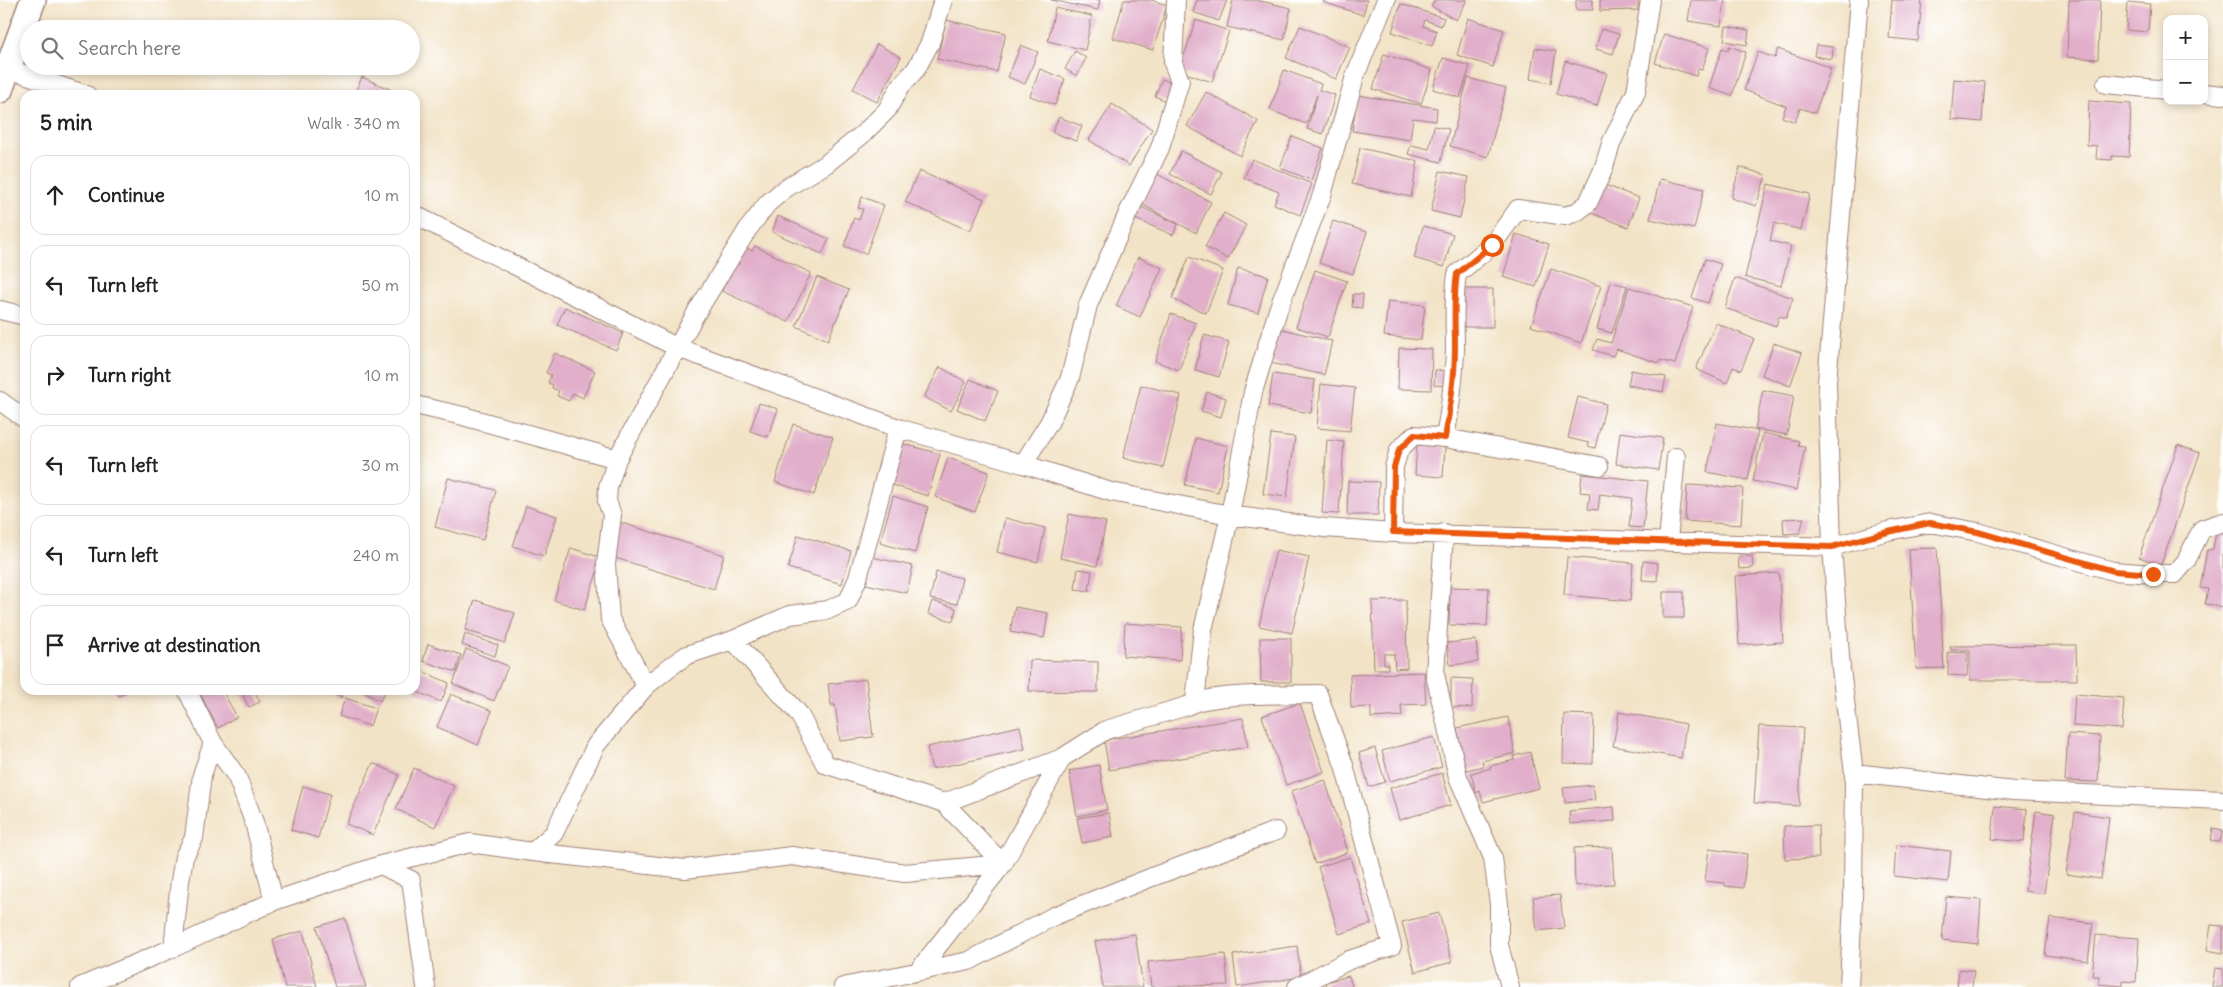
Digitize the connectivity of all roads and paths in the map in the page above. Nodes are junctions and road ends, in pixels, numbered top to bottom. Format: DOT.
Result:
graph roads {
  1 [pos="33,0"];
  2 [pos="942,0"];
  3 [pos="1176,0"];
  4 [pos="1386,0"];
  5 [pos="1650,0"];
  6 [pos="1858,0"];
  7 [pos="26,20"];
  8 [pos="20,35"];
  9 [pos="4,79"];
  10 [pos="2106,84"];
  11 [pos="61,90"];
  12 [pos="2163,90"];
  13 [pos="2208,93"];
  14 [pos="2223,95"];
  15 [pos="420,218"];
  16 [pos="0,310"];
  17 [pos="20,315"];
  18 [pos="678,348"];
  19 [pos="0,401"];
  20 [pos="420,406"];
  21 [pos="20,415"];
  22 [pos="898,428"];
  23 [pos="1445,438"];
  24 [pos="1676,456"];
  25 [pos="617,459"];
  26 [pos="1023,464"];
  27 [pos="1598,466"];
  28 [pos="1230,515"];
  29 [pos="2223,522"];
  30 [pos="1393,532"];
  31 [pos="1444,533"];
  32 [pos="1668,541"];
  33 [pos="1832,547"];
  34 [pos="733,640"];
  35 [pos="646,686"];
  36 [pos="189,695"];
  37 [pos="1195,702"];
  38 [pos="213,743"];
  39 [pos="1062,758"];
  40 [pos="1854,773"];
  41 [pos="2223,800"];
  42 [pos="944,803"];
  43 [pos="1276,831"];
  44 [pos="533,852"];
  45 [pos="1003,864"];
  46 [pos="381,865"];
  47 [pos="274,900"];
  48 [pos="173,948"];
  49 [pos="918,971"];
  50 [pos="80,987"];
  51 [pos="426,987"];
  52 [pos="843,987"];
  53 [pos="1297,987"];
  54 [pos="1510,987"];
  55 [pos="1849,987"];
  1 -- 7 [label="street"];
  2 -- 18 [label="street"];
  3 -- 26 [label="street"];
  4 -- 28 [label="street"];
  5 -- 23 [label="street"];
  6 -- 33 [label="street"];
  8 -- 9 [label="street"];
  9 -- 11 [label="street"];
  10 -- 12 [label="street"];
  13 -- 14 [label="street"];
  15 -- 18 [label="street"];
  16 -- 17 [label="street"];
  18 -- 22 [label="street"];
  18 -- 25 [label="street"];
  19 -- 21 [label="street"];
  20 -- 25 [label="street"];
  22 -- 26 [label="street"];
  22 -- 34 [label="street"];
  23 -- 27 [label="street"];
  23 -- 30 [label="street"];
  24 -- 32 [label="street"];
  25 -- 35 [label="street"];
  26 -- 28 [label="street"];
  28 -- 30 [label="street"];
  28 -- 37 [label="street"];
  29 -- 33 [label="street"];
  30 -- 31 [label="street"];
  31 -- 32 [label="street"];
  31 -- 54 [label="street"];
  32 -- 33 [label="street"];
  33 -- 40 [label="street"];
  34 -- 35 [label="street"];
  34 -- 42 [label="street"];
  35 -- 44 [label="street"];
  36 -- 38 [label="street"];
  37 -- 39 [label="street"];
  37 -- 53 [label="street"];
  38 -- 47 [label="street"];
  38 -- 48 [label="street"];
  39 -- 42 [label="street"];
  39 -- 45 [label="street"];
  40 -- 41 [label="street"];
  40 -- 55 [label="street"];
  42 -- 45 [label="street"];
  43 -- 49 [label="street"];
  44 -- 45 [label="street"];
  44 -- 46 [label="street"];
  45 -- 49 [label="street"];
  46 -- 47 [label="street"];
  46 -- 51 [label="street"];
  47 -- 48 [label="street"];
  48 -- 50 [label="street"];
  49 -- 52 [label="street"];
}
